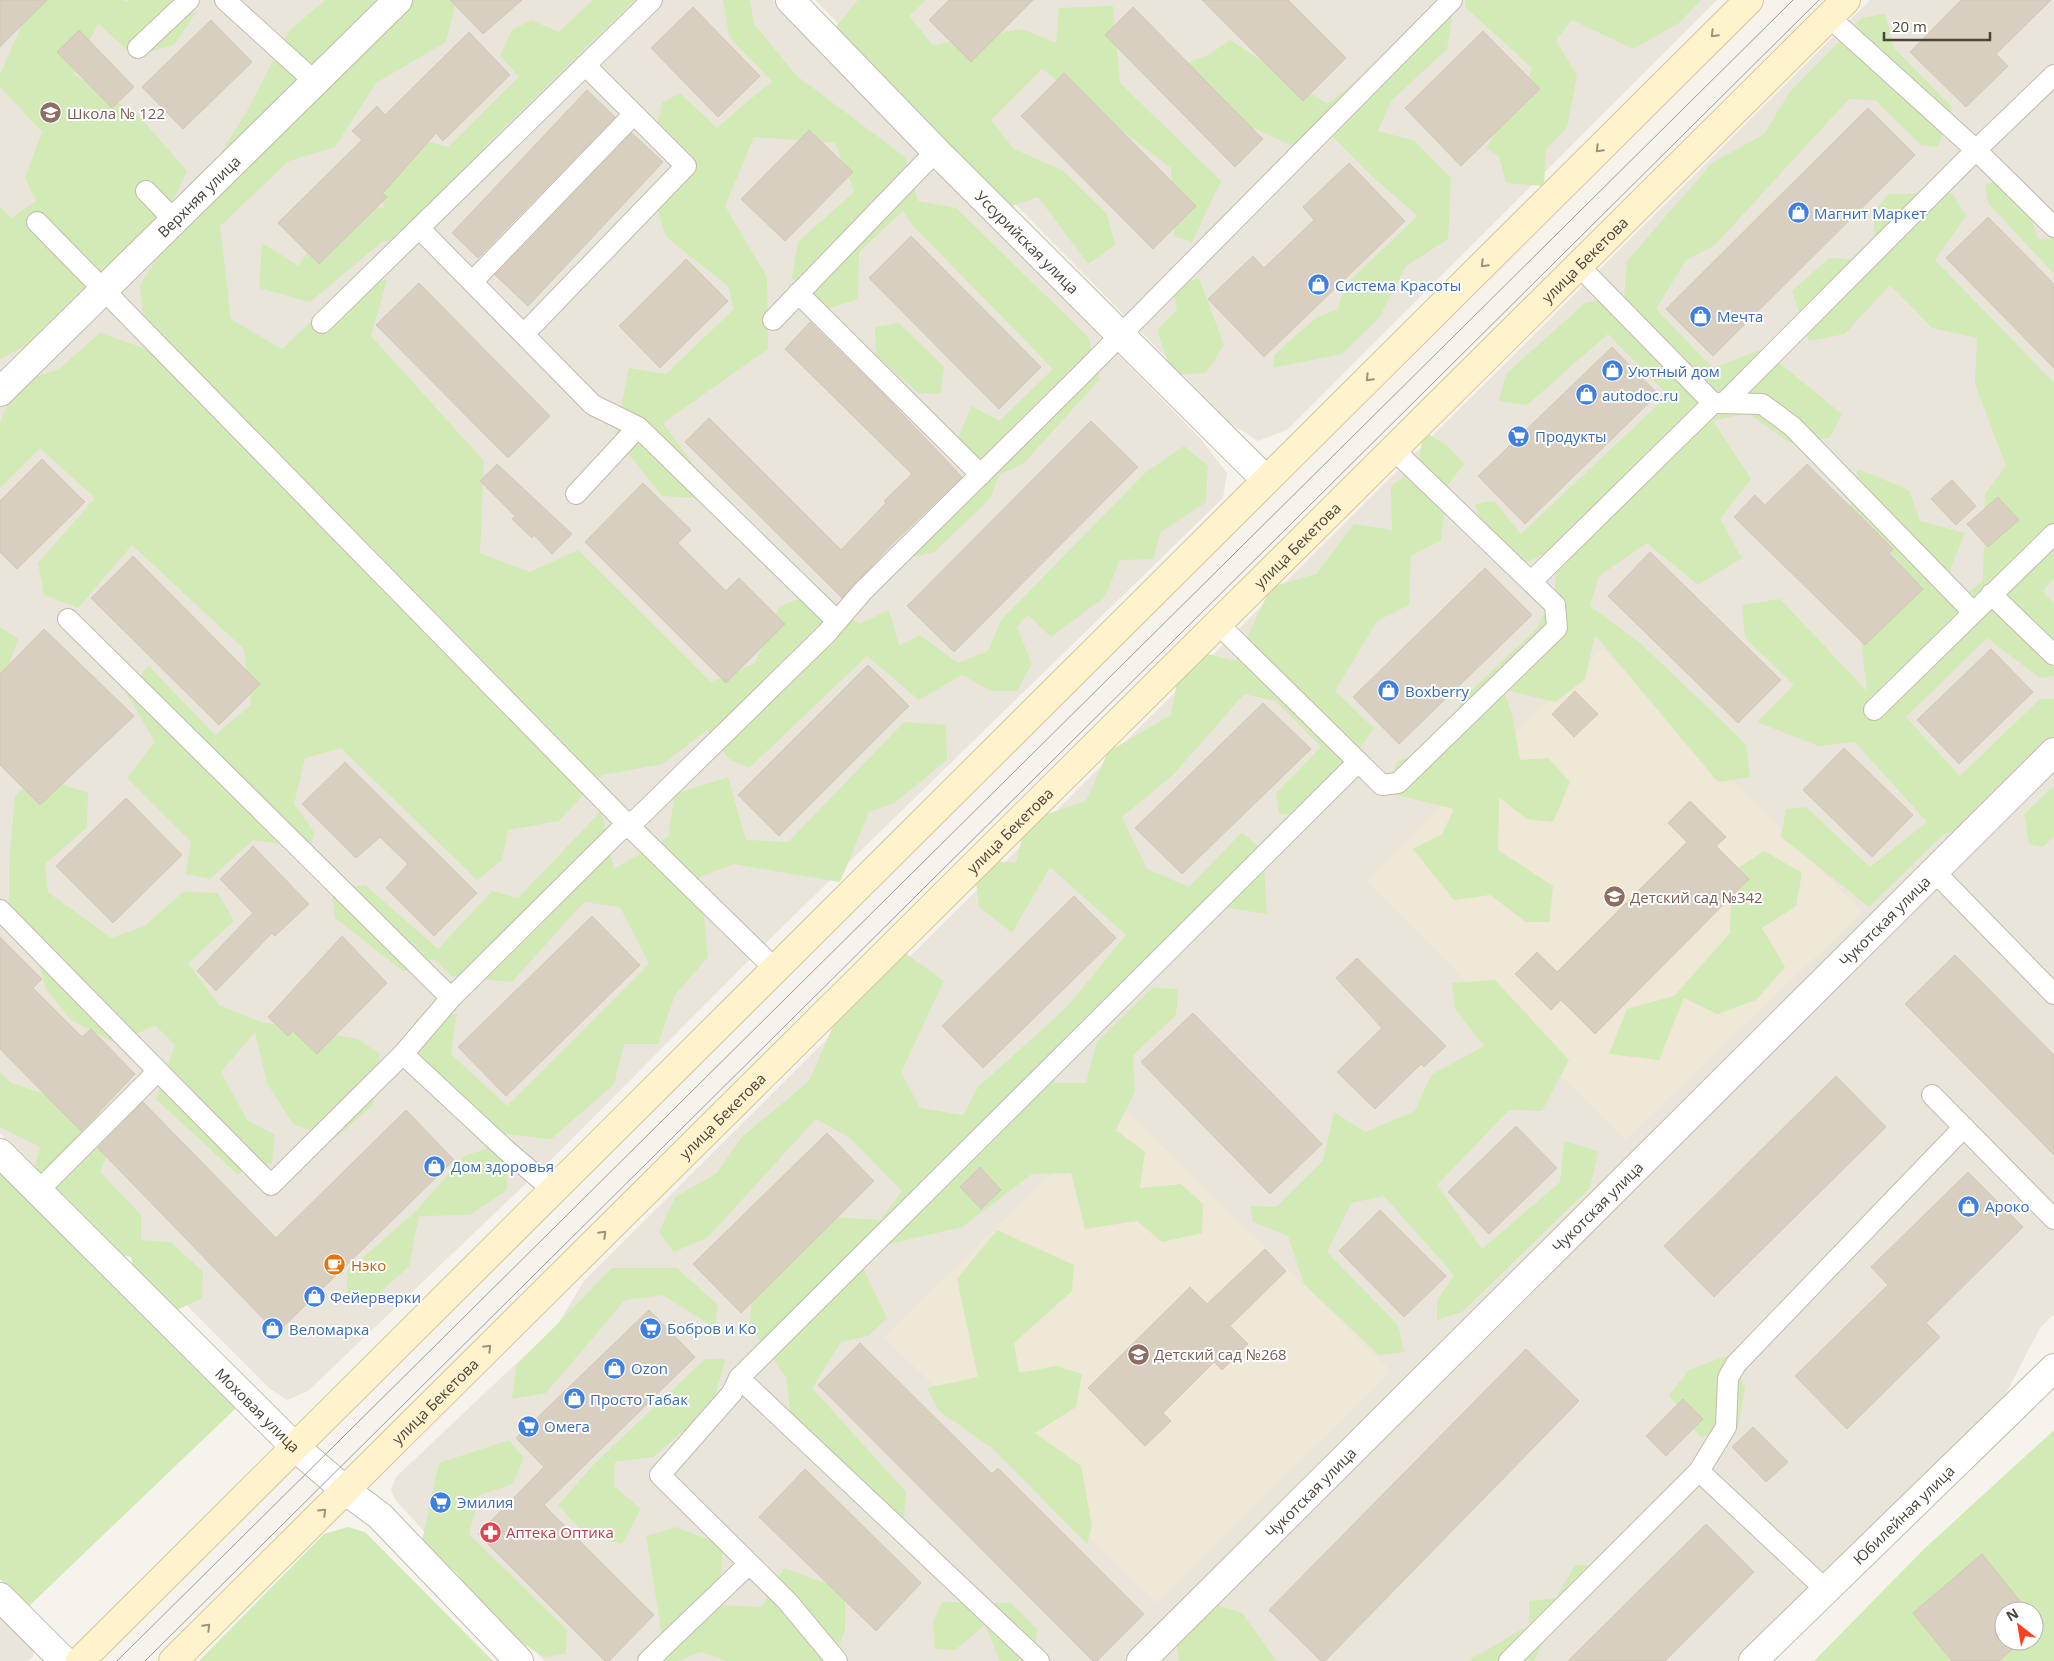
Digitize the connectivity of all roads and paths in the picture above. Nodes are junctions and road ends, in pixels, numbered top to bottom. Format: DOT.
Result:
graph roads {
  1 [pos="189,0"];
  2 [pos="225,0"];
  3 [pos="398,0"];
  4 [pos="652,0"];
  5 [pos="790,0"];
  6 [pos="1452,0"];
  7 [pos="1749,0"];
  8 [pos="1837,8"];
  9 [pos="138,48"];
  10 [pos="585,65"];
  11 [pos="2054,75"];
  12 [pos="314,81"];
  13 [pos="634,114"];
  14 [pos="1976,150"];
  15 [pos="936,151"];
  16 [pos="146,191"];
  17 [pos="174,220"];
  18 [pos="37,222"];
  19 [pos="2054,227"];
  20 [pos="419,228"];
  21 [pos="1578,266"];
  22 [pos="472,282"];
  23 [pos="104,289"];
  24 [pos="798,294"];
  25 [pos="773,320"];
  26 [pos="322,323"];
  27 [pos="524,334"];
  28 [pos="1119,334"];
  29 [pos="0,392"];
  30 [pos="1719,403"];
  31 [pos="638,428"];
  32 [pos="1393,449"];
  33 [pos="981,475"];
  34 [pos="1266,480"];
  35 [pos="576,494"];
  36 [pos="2054,534"];
  37 [pos="1531,582"];
  38 [pos="1992,594"];
  39 [pos="1973,612"];
  40 [pos="68,619"];
  41 [pos="837,621"];
  42 [pos="1217,624"];
  43 [pos="2054,656"];
  44 [pos="1874,710"];
  45 [pos="2054,752"];
  46 [pos="1358,762"];
  47 [pos="628,825"];
  48 [pos="1934,871"];
  49 [pos="0,910"];
  50 [pos="775,969"];
  51 [pos="2054,994"];
  52 [pos="451,998"];
  53 [pos="403,1054"];
  54 [pos="158,1070"];
  55 [pos="1932,1094"];
  56 [pos="1964,1127"];
  57 [pos="0,1153"];
  58 [pos="553,1190"];
  59 [pos="37,1192"];
  60 [pos="2054,1219"];
  61 [pos="2054,1368"];
  62 [pos="739,1378"];
  63 [pos="294,1447"];
  64 [pos="1699,1472"];
  65 [pos="345,1490"];
  66 [pos="749,1564"];
  67 [pos="1825,1589"];
  68 [pos="0,1597"];
  69 [pos="64,1661"];
  70 [pos="80,1661"];
  71 [pos="173,1661"];
  72 [pos="519,1661"];
  73 [pos="648,1661"];
  74 [pos="837,1661"];
  75 [pos="1039,1661"];
  76 [pos="1141,1661"];
  77 [pos="1509,1661"];
  78 [pos="1753,1661"];
  1 -- 9 [label="lane"];
  2 -- 12 [label="lane"];
  3 -- 12 [label="street, Верхняя улица"];
  4 -- 10 [label="lane"];
  5 -- 15 [label="street, Уссурийская улица"];
  6 -- 28 [label="lane"];
  7 -- 34 [label="main road, one-way"];
  8 -- 14 [label="lane"];
  8 -- 21 [label="main road, улица Бекетова"];
  10 -- 13 [label="lane"];
  10 -- 20 [label="lane"];
  11 -- 14 [label="lane"];
  12 -- 17 [label="street, Верхняя улица"];
  13 -- 22 [label="lane"];
  13 -- 27 [label="lane"];
  14 -- 19 [label="lane"];
  14 -- 30 [label="lane"];
  15 -- 24 [label="lane"];
  15 -- 28 [label="street, Уссурийская улица"];
  16 -- 17 [label="lane"];
  17 -- 23 [label="street, Верхняя улица"];
  18 -- 23 [label="lane"];
  20 -- 22 [label="lane"];
  20 -- 26 [label="lane"];
  21 -- 30 [label="lane"];
  21 -- 32 [label="main road, улица Бекетова"];
  22 -- 27 [label="lane"];
  23 -- 29 [label="street, Верхняя улица"];
  23 -- 47 [label="lane"];
  24 -- 25 [label="lane"];
  24 -- 33 [label="lane"];
  27 -- 31 [label="lane"];
  28 -- 33 [label="lane"];
  28 -- 34 [label="street, Уссурийская улица"];
  30 -- 37 [label="lane"];
  30 -- 39 [label="lane"];
  31 -- 35 [label="lane"];
  31 -- 41 [label="lane"];
  32 -- 37 [label="lane"];
  32 -- 42 [label="main road, улица Бекетова"];
  33 -- 41 [label="lane"];
  34 -- 50 [label="main road"];
  36 -- 38 [label="lane"];
  37 -- 46 [label="lane"];
  38 -- 39 [label="lane"];
  38 -- 43 [label="lane"];
  39 -- 44 [label="lane"];
  40 -- 52 [label="lane"];
  41 -- 47 [label="lane"];
  42 -- 46 [label="lane"];
  65 -- 42 [label="main road, улица Бекетова, one-way"];
  45 -- 48 [label="street, Чукотская улица"];
  46 -- 62 [label="lane"];
  47 -- 50 [label="lane"];
  47 -- 52 [label="lane"];
  48 -- 51 [label="lane"];
  48 -- 76 [label="street, Чукотская улица"];
  49 -- 54 [label="lane"];
  50 -- 58 [label="main road"];
  52 -- 53 [label="lane"];
  53 -- 54 [label="lane"];
  53 -- 58 [label="lane"];
  54 -- 59 [label="lane"];
  55 -- 56 [label="lane"];
  56 -- 60 [label="lane"];
  56 -- 64 [label="lane"];
  57 -- 59 [label="street, Моховая улица"];
  58 -- 63 [label="main road"];
  59 -- 63 [label="street, Моховая улица"];
  61 -- 67 [label="street, Юбилейная улица"];
  62 -- 66 [label="lane"];
  62 -- 75 [label="lane"];
  63 -- 65 [label="street, Моховая улица"];
  63 -- 70 [label="main road"];
  64 -- 67 [label="lane"];
  64 -- 77 [label="lane"];
  71 -- 65 [label="main road, улица Бекетова, one-way"];
  65 -- 72 [label="street, Моховая улица"];
  66 -- 73 [label="lane"];
  66 -- 74 [label="lane"];
  67 -- 78 [label="street, Юбилейная улица"];
  68 -- 69 [label="street"];
}
